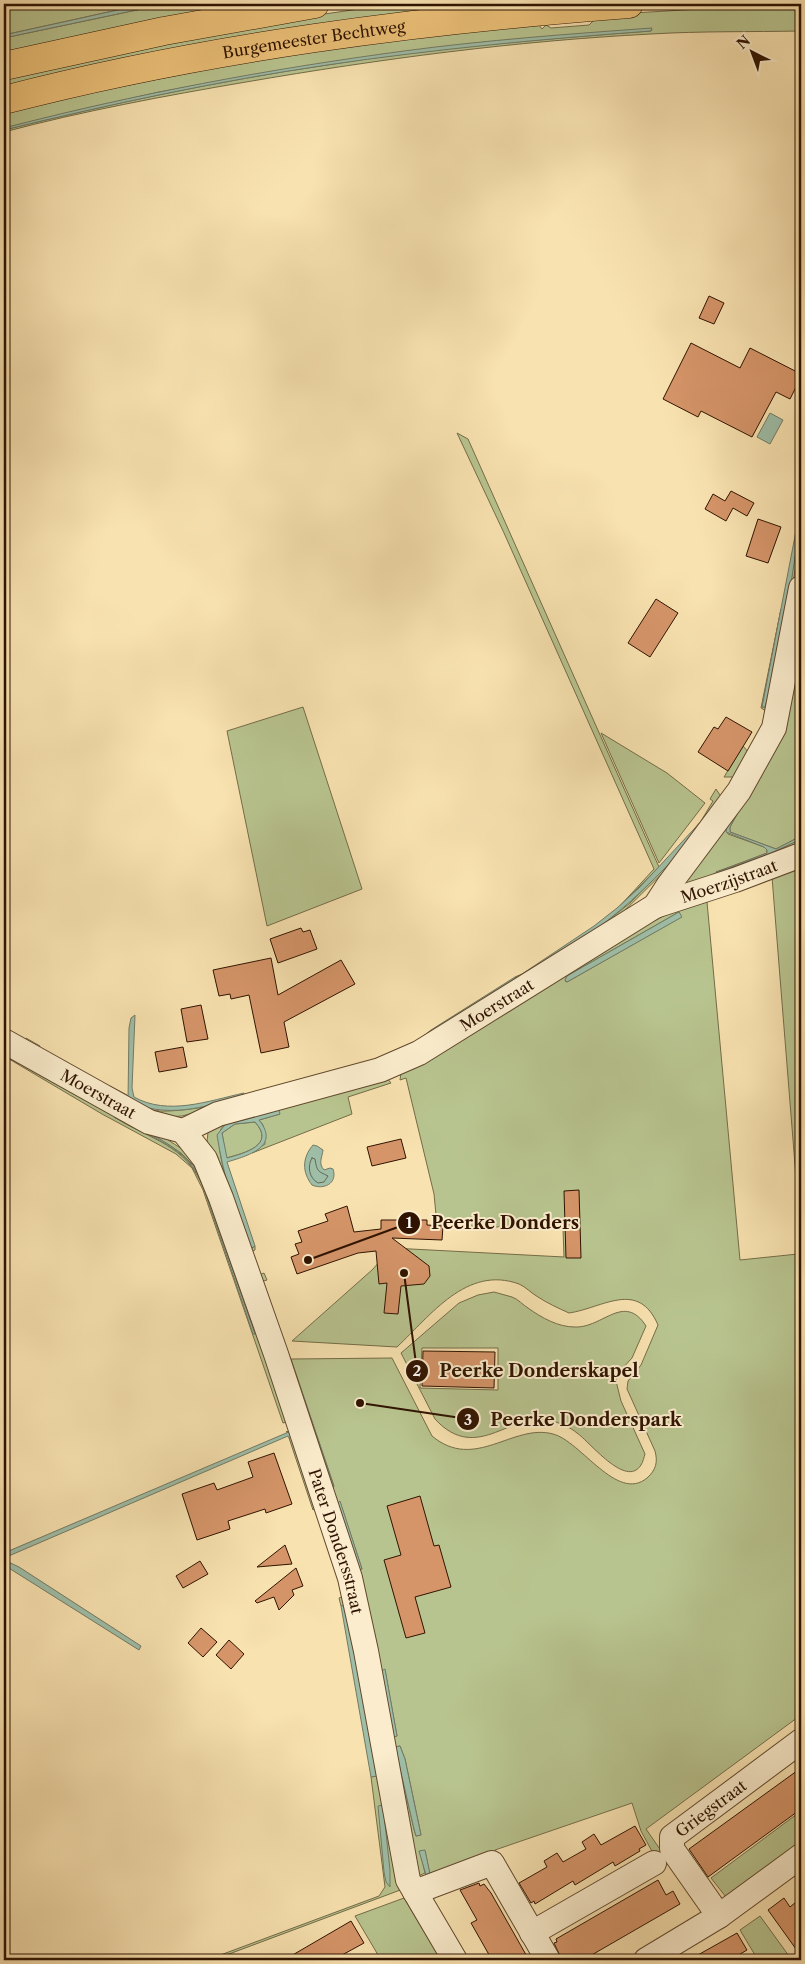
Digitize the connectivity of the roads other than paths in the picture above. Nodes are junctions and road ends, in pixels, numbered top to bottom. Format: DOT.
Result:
graph roads {
  1 [pos="315,4"];
  2 [pos="629,4"];
  3 [pos="4,66"];
  4 [pos="4,100"];
  5 [pos="801,588"];
  6 [pos="801,855"];
  7 [pos="655,906"];
  8 [pos="4,1041"];
  9 [pos="183,1131"];
  10 [pos="801,1741"];
  11 [pos="801,1856"];
  12 [pos="654,1863"];
  13 [pos="415,1892"];
  14 [pos="719,1916"];
  15 [pos="532,1933"];
  16 [pos="455,1960"];
  17 [pos="548,1960"];
  18 [pos="646,1960"];
  1 -- 3 [label="main road, Burgemeester Bechtweg"];
  2 -- 4 [label="main road, Burgemeester Bechtweg"];
  5 -- 7 [label="street, Moerstraat"];
  6 -- 7 [label="street, Moerzijstraat"];
  7 -- 9 [label="street, Moerstraat"];
  8 -- 9 [label="street, Moerstraat"];
  9 -- 13 [label="street, Pater Dondersstraat"];
  10 -- 14 [label="street, Griegstraat"];
  11 -- 14 [label="street"];
  12 -- 15 [label="street"];
  13 -- 15 [label="street"];
  13 -- 16 [label="street, Pater Dondersstraat"];
  14 -- 18 [label="street"];
  15 -- 17 [label="street"];
}
